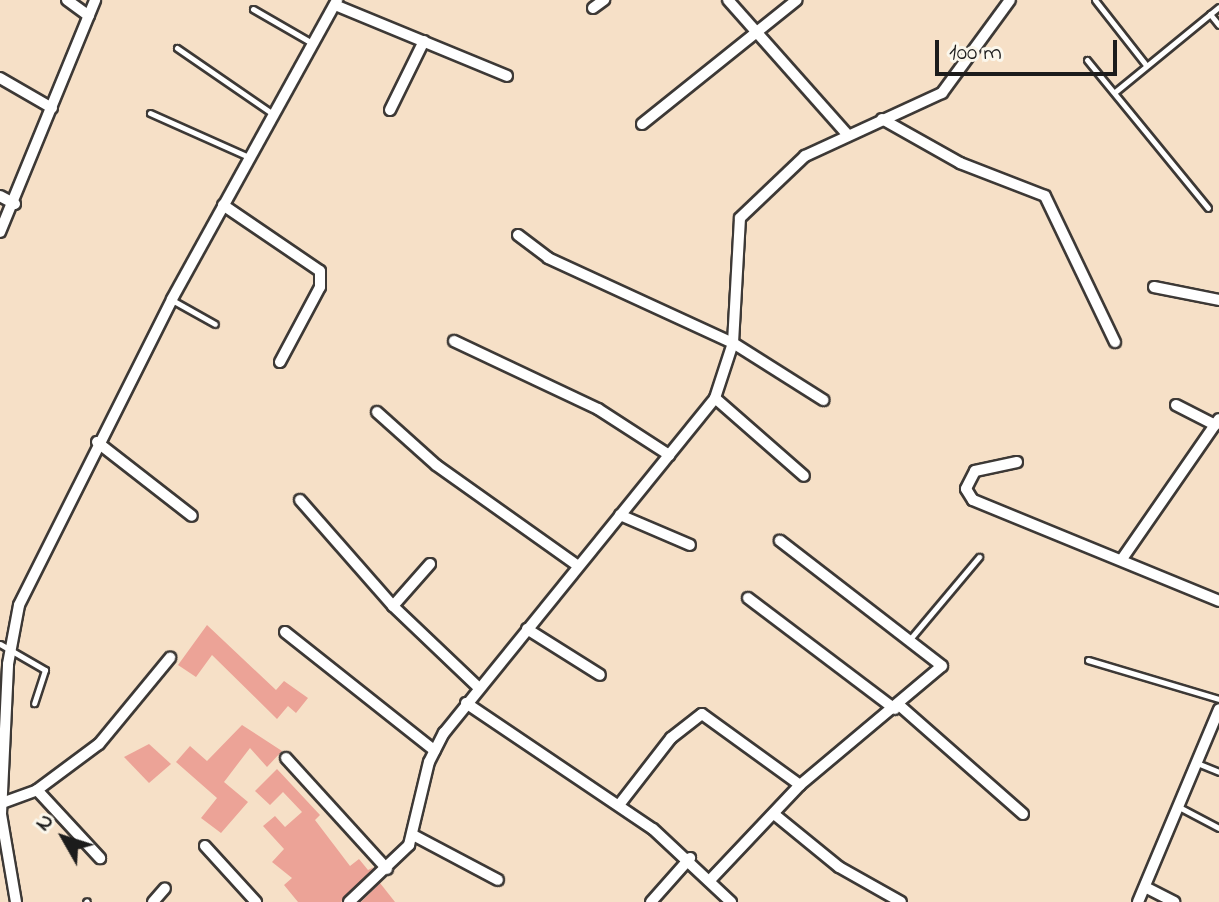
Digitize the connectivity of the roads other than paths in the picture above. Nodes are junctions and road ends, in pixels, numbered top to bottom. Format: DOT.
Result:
graph roads {
  1 [pos="67,0"];
  2 [pos="95,0"];
  3 [pos="604,0"];
  4 [pos="728,0"];
  5 [pos="797,0"];
  6 [pos="1010,0"];
  7 [pos="1095,0"];
  8 [pos="336,2"];
  9 [pos="1219,7"];
  10 [pos="593,8"];
  11 [pos="253,9"];
  12 [pos="1210,14"];
  13 [pos="89,16"];
  14 [pos="1219,25"];
  15 [pos="758,34"];
  16 [pos="424,41"];
  17 [pos="313,44"];
  18 [pos="177,48"];
  19 [pos="1087,60"];
  20 [pos="1146,65"];
  21 [pos="507,76"];
  22 [pos="0,78"];
  23 [pos="1115,92"];
  24 [pos="52,108"];
  25 [pos="390,110"];
  26 [pos="150,113"];
  27 [pos="273,114"];
  28 [pos="882,119"];
  29 [pos="642,124"];
  30 [pos="847,134"];
  31 [pos="249,157"];
  32 [pos="0,196"];
  33 [pos="15,204"];
  34 [pos="223,205"];
  35 [pos="1208,208"];
  36 [pos="0,232"];
  37 [pos="518,235"];
  38 [pos="1154,287"];
  39 [pos="172,299"];
  40 [pos="1219,300"];
  41 [pos="215,324"];
  42 [pos="454,341"];
  43 [pos="1115,342"];
  44 [pos="733,343"];
  45 [pos="280,362"];
  46 [pos="715,398"];
  47 [pos="823,400"];
  48 [pos="1176,405"];
  49 [pos="377,412"];
  50 [pos="1217,422"];
  51 [pos="97,442"];
  52 [pos="669,455"];
  53 [pos="1017,462"];
  54 [pos="804,476"];
  55 [pos="300,500"];
  56 [pos="620,515"];
  57 [pos="192,516"];
  58 [pos="780,541"];
  59 [pos="690,545"];
  60 [pos="979,557"];
  61 [pos="1122,559"];
  62 [pos="430,564"];
  63 [pos="578,566"];
  64 [pos="748,598"];
  65 [pos="1219,601"];
  66 [pos="393,606"];
  67 [pos="527,629"];
  68 [pos="285,632"];
  69 [pos="911,638"];
  70 [pos="0,644"];
  71 [pos="10,650"];
  72 [pos="170,658"];
  73 [pos="1088,660"];
  74 [pos="600,675"];
  75 [pos="479,688"];
  76 [pos="1219,699"];
  77 [pos="34,703"];
  78 [pos="466,703"];
  79 [pos="897,707"];
  80 [pos="1219,709"];
  81 [pos="435,751"];
  82 [pos="286,758"];
  83 [pos="1196,763"];
  84 [pos="1219,772"];
  85 [pos="800,785"];
  86 [pos="37,790"];
  87 [pos="2,803"];
  88 [pos="619,805"];
  89 [pos="1178,806"];
  90 [pos="774,814"];
  91 [pos="1023,814"];
  92 [pos="1219,828"];
  93 [pos="413,835"];
  94 [pos="205,846"];
  95 [pos="100,858"];
  96 [pos="690,858"];
  97 [pos="387,869"];
  98 [pos="712,878"];
  99 [pos="498,880"];
  100 [pos="1145,887"];
  101 [pos="165,888"];
  102 [pos="16,902"];
  103 [pos="153,902"];
  104 [pos="256,902"];
  105 [pos="349,902"];
  106 [pos="651,902"];
  107 [pos="731,902"];
  108 [pos="901,902"];
  109 [pos="1138,902"];
  110 [pos="1174,902"];
  1 -- 13 [label="street"];
  2 -- 13 [label="street"];
  3 -- 10 [label="street"];
  4 -- 15 [label="street"];
  5 -- 15 [label="street"];
  6 -- 28 [label="street"];
  7 -- 20 [label="lane"];
  8 -- 16 [label="street"];
  8 -- 17 [label="street"];
  9 -- 12 [label="lane"];
  11 -- 17 [label="lane"];
  12 -- 14 [label="lane"];
  12 -- 20 [label="lane"];
  13 -- 24 [label="street"];
  15 -- 29 [label="street"];
  15 -- 30 [label="street"];
  16 -- 21 [label="street"];
  16 -- 25 [label="street"];
  17 -- 27 [label="street"];
  18 -- 27 [label="lane"];
  19 -- 23 [label="lane"];
  20 -- 23 [label="lane"];
  22 -- 24 [label="street"];
  23 -- 35 [label="lane"];
  24 -- 33 [label="street"];
  26 -- 31 [label="lane"];
  27 -- 31 [label="street"];
  28 -- 30 [label="street"];
  28 -- 43 [label="street"];
  30 -- 44 [label="street"];
  31 -- 34 [label="street"];
  32 -- 33 [label="street"];
  33 -- 36 [label="street"];
  34 -- 39 [label="street"];
  34 -- 45 [label="street"];
  37 -- 44 [label="street"];
  38 -- 40 [label="street"];
  39 -- 41 [label="lane"];
  39 -- 51 [label="street"];
  42 -- 52 [label="street"];
  44 -- 46 [label="street"];
  44 -- 47 [label="street"];
  46 -- 52 [label="street"];
  46 -- 54 [label="street"];
  48 -- 50 [label="street"];
  49 -- 63 [label="street"];
  50 -- 61 [label="street"];
  51 -- 57 [label="street"];
  51 -- 71 [label="street"];
  52 -- 56 [label="street"];
  53 -- 61 [label="street"];
  55 -- 66 [label="street"];
  56 -- 59 [label="street"];
  56 -- 63 [label="street"];
  58 -- 69 [label="street"];
  60 -- 69 [label="lane"];
  61 -- 65 [label="street"];
  62 -- 66 [label="street"];
  63 -- 67 [label="street"];
  64 -- 79 [label="street"];
  66 -- 75 [label="street"];
  67 -- 74 [label="street"];
  67 -- 75 [label="street"];
  68 -- 81 [label="street"];
  69 -- 79 [label="street"];
  70 -- 71 [label="lane"];
  71 -- 77 [label="lane"];
  71 -- 87 [label="street"];
  72 -- 86 [label="street"];
  73 -- 76 [label="lane"];
  75 -- 78 [label="street"];
  78 -- 81 [label="street"];
  78 -- 88 [label="street"];
  79 -- 85 [label="street"];
  79 -- 91 [label="street"];
  80 -- 83 [label="street"];
  81 -- 93 [label="street"];
  82 -- 97 [label="street"];
  83 -- 84 [label="lane"];
  83 -- 89 [label="street"];
  85 -- 88 [label="street"];
  85 -- 90 [label="street"];
  86 -- 87 [label="street"];
  86 -- 95 [label="street"];
  87 -- 102 [label="street"];
  88 -- 96 [label="street"];
  89 -- 92 [label="lane"];
  89 -- 100 [label="street"];
  90 -- 98 [label="street"];
  90 -- 108 [label="street"];
  93 -- 97 [label="street"];
  93 -- 99 [label="street"];
  94 -- 104 [label="street"];
  96 -- 98 [label="street"];
  96 -- 106 [label="street"];
  97 -- 105 [label="street"];
  98 -- 107 [label="street"];
  100 -- 109 [label="street"];
  100 -- 110 [label="street"];
  101 -- 103 [label="street"];
}
